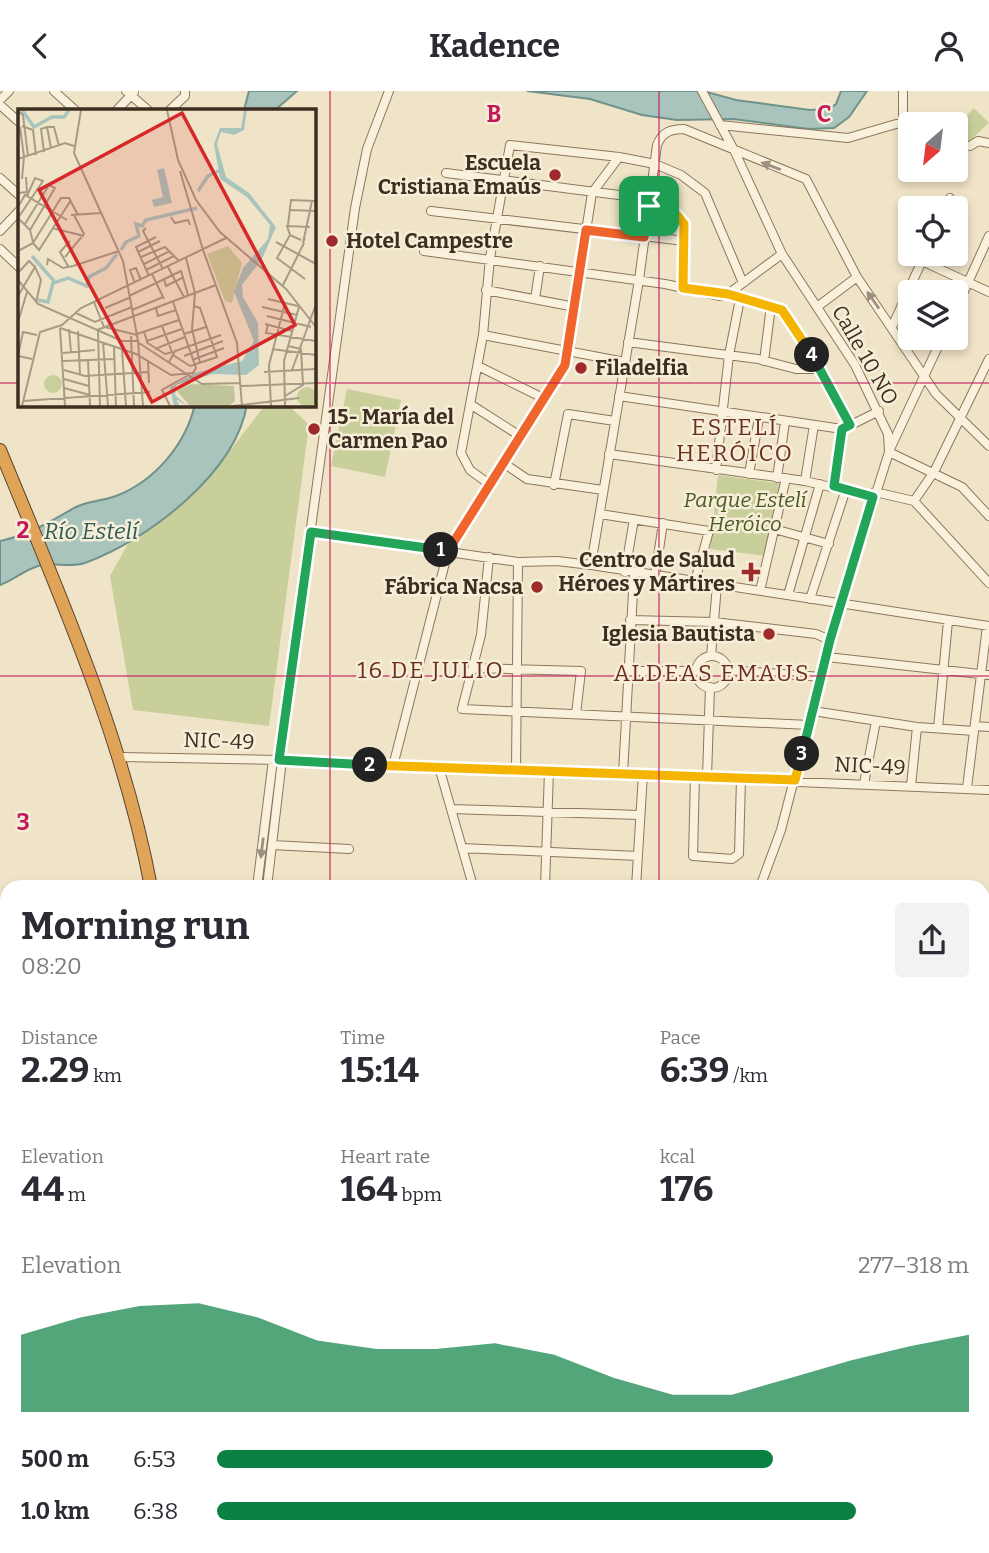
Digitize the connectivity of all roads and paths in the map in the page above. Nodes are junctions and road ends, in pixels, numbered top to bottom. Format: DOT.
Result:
graph roads {
  1 [pos="9,91"];
  2 [pos="54,91"];
  3 [pos="185,91"];
  4 [pos="389,91"];
  5 [pos="702,91"];
  6 [pos="903,91"];
  7 [pos="130,92"];
  8 [pos="0,103"];
  9 [pos="74,109"];
  10 [pos="118,109"];
  11 [pos="147,109"];
  12 [pos="171,109"];
  13 [pos="18,122"];
  14 [pos="720,125"];
  15 [pos="989,143"];
  16 [pos="970,146"];
  17 [pos="735,152"];
  18 [pos="619,157"];
  19 [pos="655,164"];
  20 [pos="446,173"];
  21 [pos="0,178"];
  22 [pos="505,182"];
  23 [pos="18,193"];
  24 [pos="592,193"];
  25 [pos="650,203"];
  26 [pos="431,211"];
  27 [pos="18,212"];
  28 [pos="497,221"];
  29 [pos="586,230"];
  30 [pos="0,231"];
  31 [pos="989,236"];
  32 [pos="644,237"];
  33 [pos="685,241"];
  34 [pos="0,249"];
  35 [pos="424,251"];
  36 [pos="782,254"];
  37 [pos="490,258"];
  38 [pos="18,266"];
  39 [pos="540,266"];
  40 [pos="920,266"];
  41 [pos="939,266"];
  42 [pos="582,272"];
  43 [pos="857,277"];
  44 [pos="962,280"];
  45 [pos="639,281"];
  46 [pos="968,281"];
  47 [pos="743,283"];
  48 [pos="968,283"];
  49 [pos="683,288"];
  50 [pos="486,290"];
  51 [pos="989,292"];
  52 [pos="728,294"];
  53 [pos="535,299"];
  54 [pos="740,299"];
  55 [pos="771,306"];
  56 [pos="575,307"];
  57 [pos="817,307"];
  58 [pos="891,327"];
  59 [pos="483,335"];
  60 [pos="628,342"];
  61 [pos="937,350"];
  62 [pos="568,352"];
  63 [pos="729,355"];
  64 [pos="989,359"];
  65 [pos="764,361"];
  66 [pos="625,362"];
  67 [pos="478,366"];
  68 [pos="819,366"];
  69 [pos="925,377"];
  70 [pos="619,396"];
  71 [pos="545,399"];
  72 [pos="470,404"];
  73 [pos="724,410"];
  74 [pos="879,411"];
  75 [pos="759,418"];
  76 [pos="961,420"];
  77 [pos="615,421"];
  78 [pos="785,422"];
  79 [pos="814,425"];
  80 [pos="846,427"];
  81 [pos="520,436"];
  82 [pos="989,446"];
  83 [pos="0,450"];
  84 [pos="889,452"];
  85 [pos="610,454"];
  86 [pos="502,462"];
  87 [pos="716,470"];
  88 [pos="934,473"];
  89 [pos="749,474"];
  90 [pos="782,478"];
  91 [pos="805,481"];
  92 [pos="488,484"];
  93 [pos="820,484"];
  94 [pos="554,485"];
  95 [pos="834,486"];
  96 [pos="846,489"];
  97 [pos="603,490"];
  98 [pos="874,495"];
  99 [pos="914,501"];
  100 [pos="600,513"];
  101 [pos="989,516"];
  102 [pos="635,519"];
  103 [pos="663,523"];
  104 [pos="774,529"];
  105 [pos="311,532"];
  106 [pos="803,537"];
  107 [pos="829,544"];
  108 [pos="448,551"];
  109 [pos="489,557"];
  110 [pos="518,562"];
  111 [pos="591,565"];
  112 [pos="630,573"];
  113 [pos="655,576"];
  114 [pos="695,581"];
  115 [pos="989,583"];
  116 [pos="717,585"];
  117 [pos="760,591"];
  118 [pos="788,596"];
  119 [pos="810,599"];
  120 [pos="841,603"];
  121 [pos="630,620"];
  122 [pos="948,621"];
  123 [pos="714,622"];
  124 [pos="988,626"];
  125 [pos="830,640"];
  126 [pos="711,656"];
  127 [pos="827,657"];
  128 [pos="474,668"];
  129 [pos="518,669"];
  130 [pos="728,670"];
  131 [pos="943,670"];
  132 [pos="628,671"];
  133 [pos="697,671"];
  134 [pos="985,675"];
  135 [pos="822,677"];
  136 [pos="710,687"];
  137 [pos="518,711"];
  138 [pos="813,711"];
  139 [pos="576,714"];
  140 [pos="627,717"];
  141 [pos="710,721"];
  142 [pos="876,721"];
  143 [pos="809,725"];
  144 [pos="917,727"];
  145 [pos="989,727"];
  146 [pos="938,728"];
  147 [pos="975,729"];
  148 [pos="120,757"];
  149 [pos="278,760"];
  150 [pos="393,766"];
  151 [pos="439,767"];
  152 [pos="516,770"];
  153 [pos="550,771"];
  154 [pos="623,774"];
  155 [pos="643,775"];
  156 [pos="695,776"];
  157 [pos="707,777"];
  158 [pos="741,778"];
  159 [pos="795,780"];
  160 [pos="864,784"];
  161 [pos="911,786"];
  162 [pos="967,788"];
  163 [pos="989,790"];
  164 [pos="451,809"];
  165 [pos="548,813"];
  166 [pos="640,815"];
  167 [pos="272,845"];
  168 [pos="463,848"];
  169 [pos="349,849"];
  170 [pos="547,852"];
  171 [pos="638,856"];
  172 [pos="150,880"];
  173 [pos="258,880"];
  174 [pos="268,880"];
  175 [pos="471,880"];
  176 [pos="545,880"];
  177 [pos="636,880"];
  178 [pos="762,880"];
  1 -- 8 [label="street"];
  2 -- 9 [label="street"];
  3 -- 12 [label="street"];
  4 -- 105 [label="street"];
  5 -- 14 [label="street, Calle 10 NO"];
  6 -- 14 [label="street"];
  7 -- 10 [label="street"];
  7 -- 11 [label="street"];
  8 -- 13 [label="street"];
  14 -- 17 [label="street, Calle 10 NO"];
  15 -- 16 [label="street"];
  17 -- 19 [label="street"];
  17 -- 36 [label="street, Calle 10 NO"];
  43 -- 17 [label="street, one-way"];
  18 -- 19 [label="street"];
  18 -- 22 [label="street"];
  18 -- 24 [label="street"];
  19 -- 25 [label="street"];
  19 -- 47 [label="street"];
  20 -- 22 [label="street"];
  21 -- 23 [label="street"];
  22 -- 24 [label="street"];
  22 -- 28 [label="street"];
  24 -- 25 [label="street"];
  24 -- 29 [label="street"];
  25 -- 32 [label="street"];
  25 -- 33 [label="street"];
  26 -- 28 [label="street"];
  27 -- 30 [label="street"];
  28 -- 29 [label="street"];
  28 -- 37 [label="street"];
  29 -- 32 [label="street"];
  29 -- 42 [label="street"];
  31 -- 46 [label="street"];
  32 -- 33 [label="street"];
  32 -- 45 [label="street"];
  33 -- 49 [label="street"];
  34 -- 38 [label="street"];
  35 -- 37 [label="street"];
  36 -- 47 [label="street"];
  36 -- 57 [label="street, Calle 10 NO"];
  37 -- 39 [label="street"];
  37 -- 50 [label="street"];
  39 -- 42 [label="street"];
  39 -- 53 [label="street"];
  40 -- 58 [label="street"];
  41 -- 44 [label="street"];
  42 -- 45 [label="street"];
  42 -- 56 [label="street"];
  43 -- 57 [label="street"];
  58 -- 43 [label="street, one-way"];
  45 -- 49 [label="street"];
  45 -- 60 [label="street"];
  47 -- 52 [label="street"];
  48 -- 51 [label="street"];
  49 -- 52 [label="street"];
  50 -- 53 [label="street"];
  50 -- 59 [label="street"];
  52 -- 54 [label="street"];
  53 -- 56 [label="street"];
  54 -- 55 [label="street"];
  54 -- 63 [label="street"];
  55 -- 65 [label="street"];
  55 -- 68 [label="street"];
  56 -- 62 [label="street"];
  57 -- 74 [label="street, Calle 10 NO"];
  58 -- 69 [label="street"];
  59 -- 62 [label="street"];
  59 -- 67 [label="street"];
  60 -- 63 [label="street"];
  60 -- 66 [label="street"];
  61 -- 69 [label="street"];
  62 -- 66 [label="street"];
  62 -- 71 [label="street"];
  63 -- 65 [label="street"];
  63 -- 73 [label="street"];
  64 -- 76 [label="street"];
  65 -- 68 [label="street"];
  66 -- 70 [label="street"];
  67 -- 71 [label="street"];
  67 -- 72 [label="street"];
  68 -- 80 [label="street"];
  69 -- 76 [label="street"];
  69 -- 84 [label="street"];
  70 -- 73 [label="street"];
  70 -- 77 [label="street"];
  71 -- 81 [label="street"];
  72 -- 81 [label="street"];
  72 -- 92 [label="street"];
  73 -- 75 [label="street"];
  73 -- 87 [label="street"];
  74 -- 80 [label="street"];
  74 -- 84 [label="street, Calle 10 NO"];
  75 -- 78 [label="street"];
  75 -- 89 [label="street"];
  76 -- 82 [label="street"];
  76 -- 88 [label="street"];
  77 -- 85 [label="street"];
  77 -- 94 [label="street"];
  78 -- 79 [label="street"];
  78 -- 90 [label="street"];
  79 -- 80 [label="street"];
  79 -- 91 [label="street"];
  80 -- 95 [label="street"];
  81 -- 86 [label="street"];
  83 -- 148 [label="highway"];
  84 -- 88 [label="street"];
  84 -- 98 [label="street"];
  85 -- 87 [label="street"];
  85 -- 97 [label="street"];
  86 -- 92 [label="street"];
  86 -- 94 [label="street"];
  87 -- 89 [label="street"];
  88 -- 99 [label="street"];
  88 -- 101 [label="street"];
  89 -- 90 [label="street"];
  90 -- 91 [label="street"];
  90 -- 104 [label="street"];
  91 -- 93 [label="street"];
  92 -- 108 [label="street"];
  93 -- 95 [label="street"];
  93 -- 106 [label="street"];
  94 -- 97 [label="street"];
  95 -- 96 [label="street"];
  96 -- 98 [label="street"];
  96 -- 107 [label="street"];
  97 -- 100 [label="street"];
  98 -- 99 [label="street"];
  98 -- 120 [label="street"];
  99 -- 115 [label="street"];
  100 -- 102 [label="street"];
  100 -- 111 [label="street"];
  102 -- 103 [label="street"];
  102 -- 112 [label="street"];
  103 -- 113 [label="street"];
  103 -- 114 [label="street"];
  104 -- 106 [label="street"];
  104 -- 117 [label="street"];
  105 -- 108 [label="street"];
  105 -- 149 [label="street"];
  106 -- 107 [label="street"];
  106 -- 118 [label="street"];
  107 -- 119 [label="street"];
  108 -- 109 [label="street"];
  108 -- 150 [label="street"];
  109 -- 110 [label="street"];
  109 -- 128 [label="street"];
  110 -- 111 [label="street"];
  110 -- 129 [label="street"];
  111 -- 112 [label="street"];
  112 -- 113 [label="street"];
  112 -- 121 [label="street"];
  113 -- 114 [label="street"];
  114 -- 116 [label="street"];
  116 -- 117 [label="street"];
  116 -- 123 [label="street"];
  117 -- 118 [label="street"];
  118 -- 119 [label="street"];
  119 -- 120 [label="street"];
  120 -- 122 [label="street"];
  120 -- 125 [label="street"];
  121 -- 123 [label="street"];
  121 -- 132 [label="street"];
  122 -- 124 [label="street"];
  122 -- 131 [label="street"];
  123 -- 125 [label="street"];
  123 -- 126 [label="street"];
  124 -- 134 [label="street"];
  125 -- 127 [label="street"];
  126 -- 130 [label="street"];
  126 -- 133 [label="street"];
  127 -- 131 [label="street"];
  127 -- 135 [label="street"];
  128 -- 129 [label="street"];
  128 -- 137 [label="street"];
  129 -- 137 [label="street"];
  129 -- 139 [label="street"];
  130 -- 135 [label="street"];
  130 -- 136 [label="street"];
  131 -- 134 [label="street"];
  131 -- 146 [label="street"];
  132 -- 133 [label="street"];
  132 -- 140 [label="street"];
  133 -- 136 [label="street"];
  134 -- 147 [label="street"];
  135 -- 138 [label="street"];
  136 -- 141 [label="street"];
  137 -- 139 [label="street"];
  137 -- 152 [label="street"];
  138 -- 142 [label="street"];
  138 -- 143 [label="street"];
  139 -- 140 [label="street"];
  140 -- 141 [label="street"];
  140 -- 154 [label="street"];
  141 -- 143 [label="street"];
  141 -- 157 [label="street"];
  142 -- 144 [label="street"];
  142 -- 160 [label="street"];
  143 -- 159 [label="street"];
  144 -- 146 [label="street"];
  144 -- 161 [label="street"];
  145 -- 147 [label="street"];
  146 -- 147 [label="street"];
  147 -- 162 [label="street"];
  148 -- 149 [label="street, NIC-49 / NIC-49"];
  148 -- 172 [label="highway"];
  149 -- 150 [label="street, NIC-49 / NIC-49"];
  149 -- 167 [label="street"];
  149 -- 173 [label="street, one-way"];
  150 -- 151 [label="street, NIC-49 / NIC-49"];
  151 -- 152 [label="street, NIC-49 / NIC-49"];
  151 -- 164 [label="street"];
  152 -- 153 [label="street, NIC-49 / NIC-49"];
  153 -- 154 [label="street, NIC-49 / NIC-49"];
  153 -- 165 [label="street"];
  154 -- 155 [label="street, NIC-49 / NIC-49"];
  155 -- 156 [label="street, NIC-49 / NIC-49"];
  155 -- 166 [label="street"];
  156 -- 157 [label="street, NIC-49 / NIC-49"];
  156 -- 158 [label="street"];
  157 -- 158 [label="street, NIC-49 / NIC-49"];
  158 -- 159 [label="street, NIC-49 / NIC-49"];
  159 -- 160 [label="street, NIC-49 / NIC-49"];
  159 -- 178 [label="street"];
  160 -- 161 [label="street, NIC-49 / NIC-49"];
  161 -- 162 [label="street, NIC-49 / NIC-49"];
  162 -- 163 [label="street, NIC-49 / NIC-49"];
  164 -- 165 [label="street"];
  164 -- 168 [label="street"];
  165 -- 166 [label="street"];
  165 -- 170 [label="street"];
  166 -- 171 [label="street"];
  167 -- 169 [label="street"];
  167 -- 174 [label="street"];
  168 -- 170 [label="street"];
  168 -- 175 [label="street"];
  170 -- 171 [label="street"];
  170 -- 176 [label="street"];
  171 -- 177 [label="street"];
}
